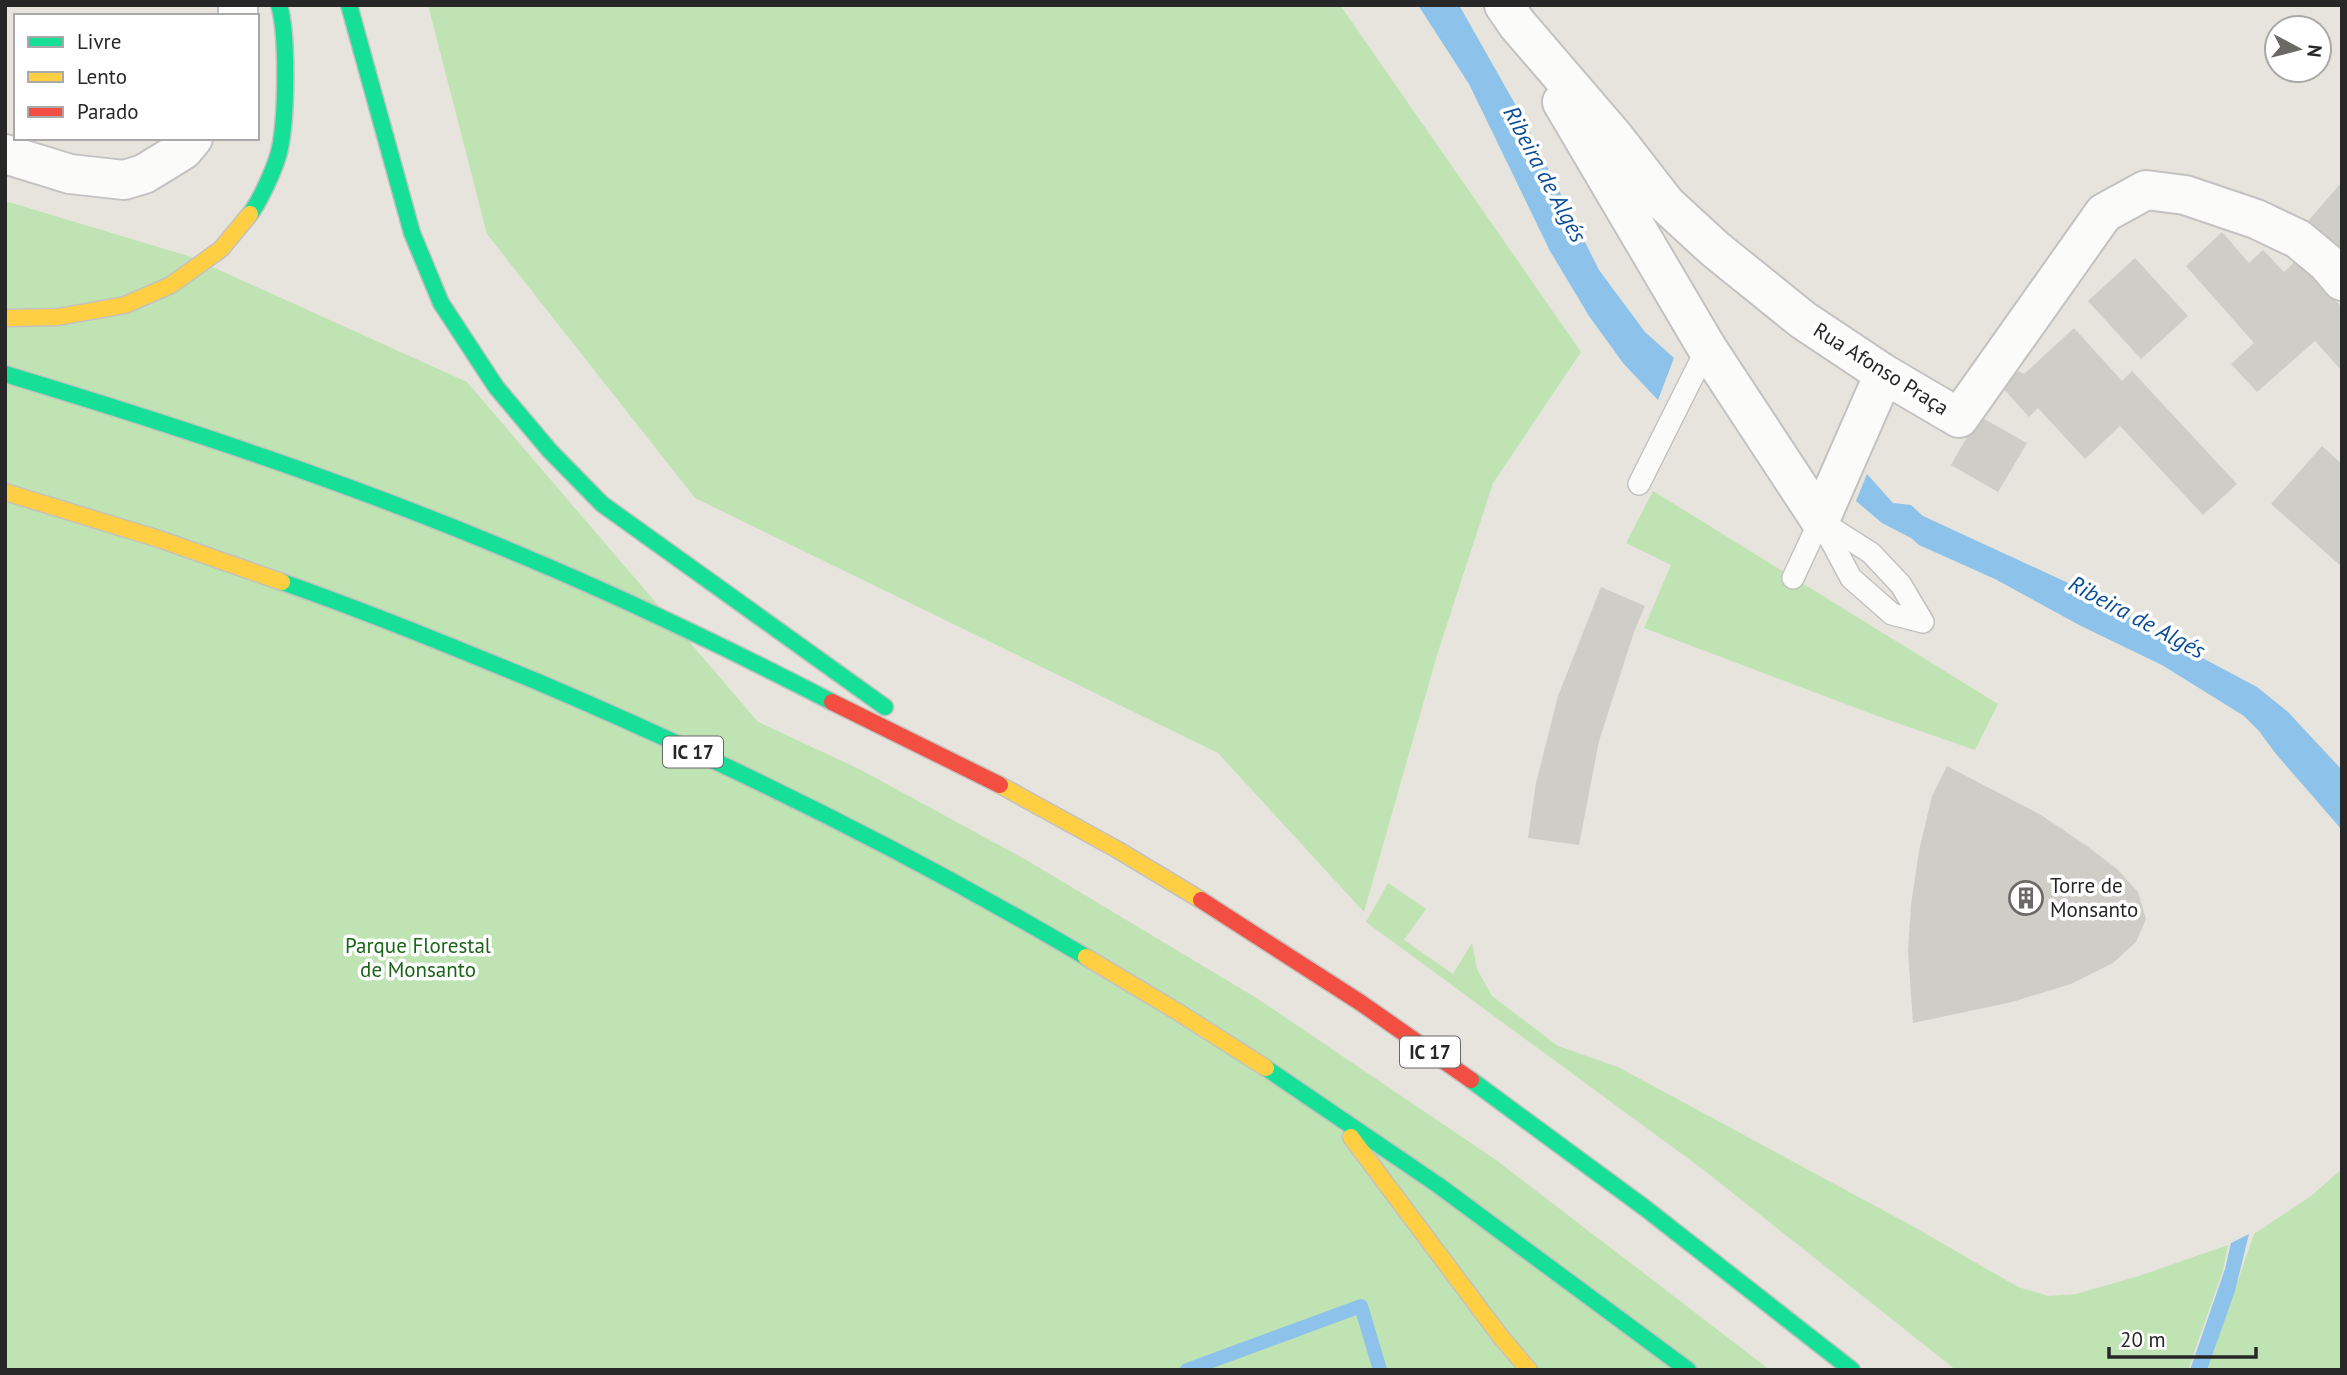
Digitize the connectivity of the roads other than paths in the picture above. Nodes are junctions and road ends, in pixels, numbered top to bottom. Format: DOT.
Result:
graph roads {
  1 [pos="279,5"];
  2 [pos="349,5"];
  3 [pos="1511,15"];
  4 [pos="191,140"];
  5 [pos="5,154"];
  6 [pos="2342,281"];
  7 [pos="5,318"];
  8 [pos="1707,348"];
  9 [pos="5,374"];
  10 [pos="1884,374"];
  11 [pos="1639,484"];
  12 [pos="5,492"];
  13 [pos="1820,520"];
  14 [pos="1793,578"];
  15 [pos="981,775"];
  16 [pos="1333,1113"];
  17 [pos="1529,1370"];
  18 [pos="1689,1370"];
  19 [pos="1852,1370"];
  1 -- 7 [label="highway"];
  2 -- 15 [label="highway"];
  3 -- 8 [label="street"];
  3 -- 10 [label="street, Rua Afonso Praça"];
  4 -- 5 [label="street"];
  6 -- 10 [label="street, Rua Afonso Praça"];
  8 -- 11 [label="lane"];
  8 -- 13 [label="street"];
  9 -- 15 [label="highway, IC 17"];
  10 -- 13 [label="street"];
  12 -- 16 [label="highway, IC 17"];
  13 -- 13 [label="lane"];
  13 -- 14 [label="lane"];
  15 -- 19 [label="highway, IC 17"];
  16 -- 17 [label="highway"];
  16 -- 18 [label="highway, IC 17"];
}
